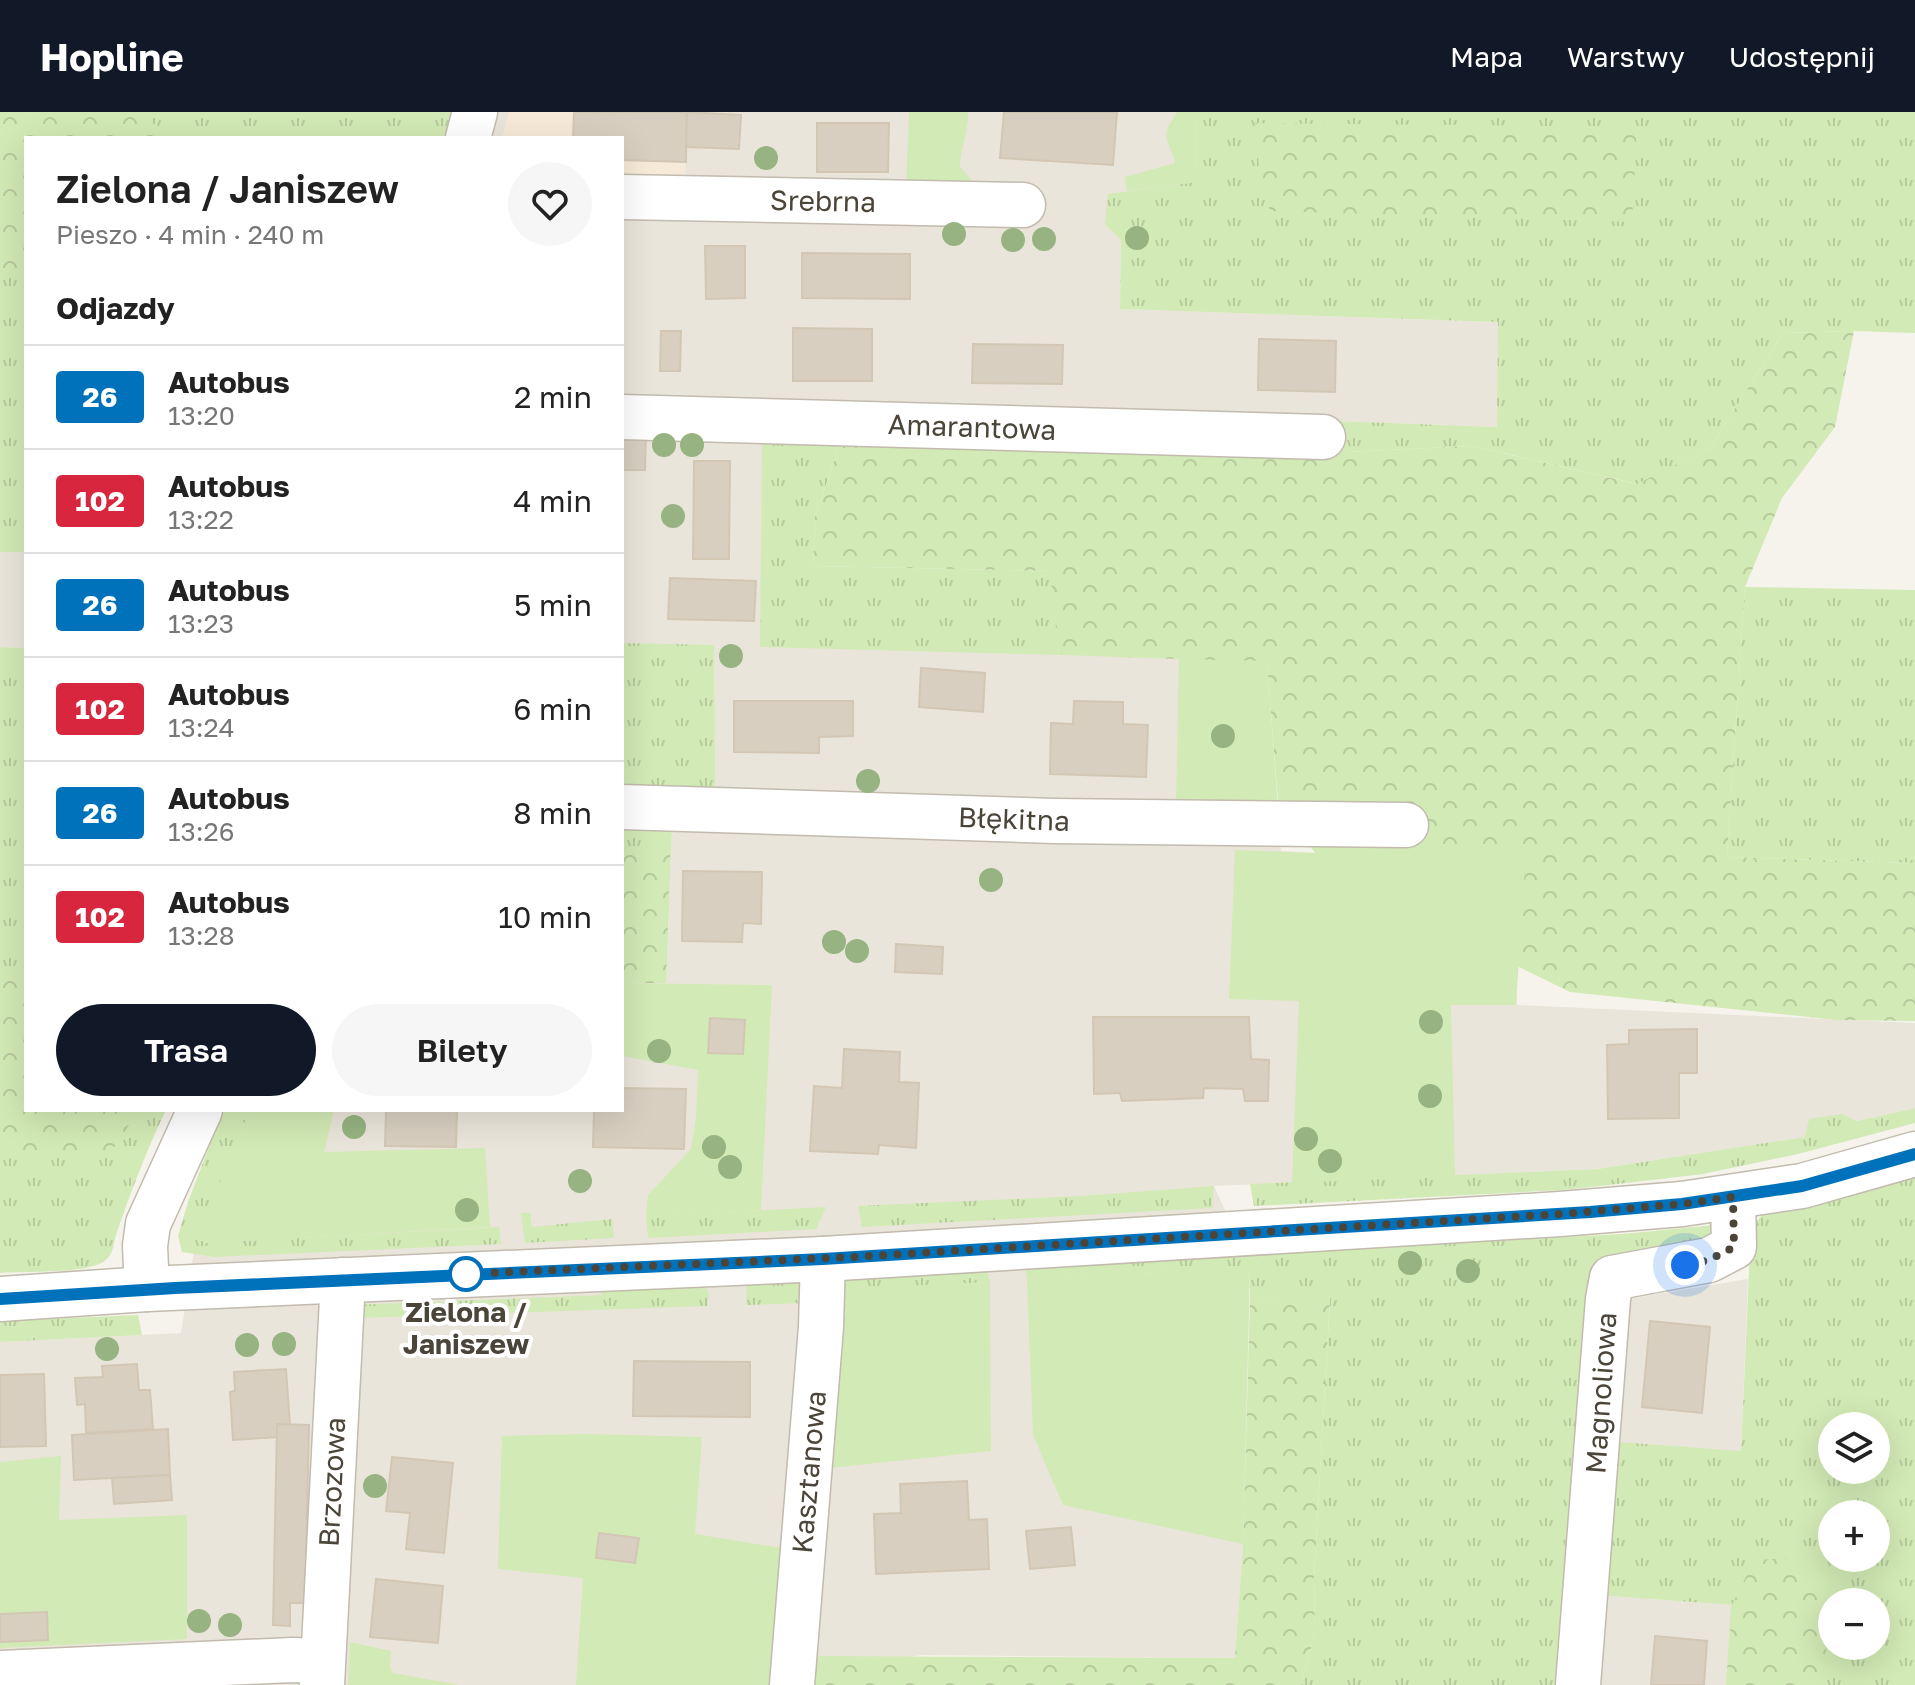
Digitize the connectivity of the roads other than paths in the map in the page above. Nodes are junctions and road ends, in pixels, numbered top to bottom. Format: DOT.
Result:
graph roads {
  1 [pos="475,112"];
  2 [pos="469,136"];
  3 [pos="624,197"];
  4 [pos="1023,205"];
  5 [pos="624,417"];
  6 [pos="1323,437"];
  7 [pos="624,807"];
  8 [pos="1406,825"];
  9 [pos="199,1112"];
  10 [pos="1915,1154"];
  11 [pos="1733,1197"];
  12 [pos="823,1259"];
  13 [pos="343,1280"];
  14 [pos="147,1289"];
  15 [pos="0,1299"];
  16 [pos="0,1673"];
  17 [pos="322,1673"];
  18 [pos="792,1685"];
  19 [pos="1578,1685"];
  1 -- 2 [label="street"];
  3 -- 4 [label="street, Srebrna"];
  5 -- 6 [label="street, Amarantowa"];
  7 -- 8 [label="street, Błękitna"];
  9 -- 14 [label="street"];
  10 -- 11 [label="street"];
  11 -- 12 [label="street"];
  11 -- 19 [label="street, Magnoliowa"];
  12 -- 13 [label="street"];
  12 -- 18 [label="street, Kasztanowa"];
  13 -- 14 [label="street"];
  13 -- 17 [label="street, Brzozowa"];
  14 -- 15 [label="street"];
  16 -- 17 [label="street"];
}
